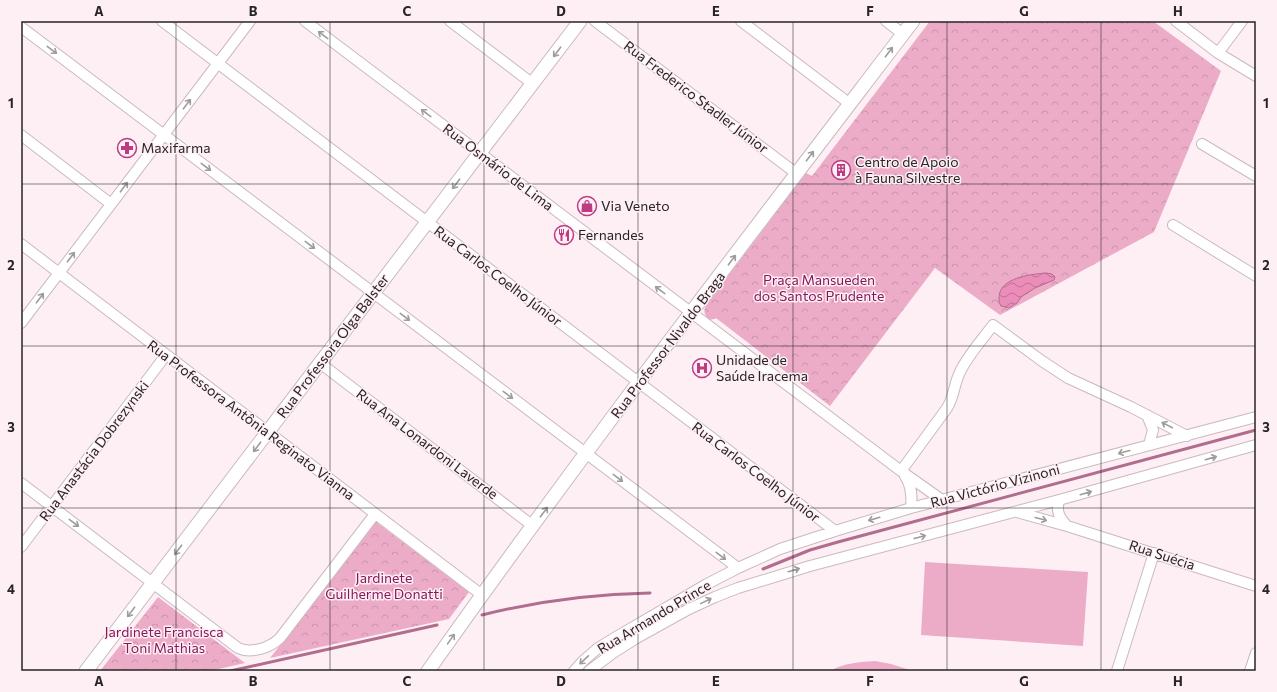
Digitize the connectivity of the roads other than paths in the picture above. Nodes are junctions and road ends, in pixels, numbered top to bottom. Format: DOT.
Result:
graph roads {
  1 [pos="162,21"];
  2 [pos="250,21"];
  3 [pos="305,21"];
  4 [pos="450,21"];
  5 [pos="580,21"];
  6 [pos="595,21"];
  7 [pos="741,21"];
  8 [pos="886,21"];
  9 [pos="912,21"];
  10 [pos="1176,21"];
  11 [pos="1242,21"];
  12 [pos="21,27"];
  13 [pos="903,34"];
  14 [pos="1218,53"];
  15 [pos="218,63"];
  16 [pos="1256,76"];
  17 [pos="532,84"];
  18 [pos="850,104"];
  19 [pos="21,135"];
  20 [pos="164,135"];
  21 [pos="1202,144"];
  22 [pos="480,153"];
  23 [pos="797,174"];
  24 [pos="1256,176"];
  25 [pos="111,204"];
  26 [pos="427,223"];
  27 [pos="1174,225"];
  28 [pos="21,244"];
  29 [pos="59,273"];
  30 [pos="1256,276"];
  31 [pos="374,293"];
  32 [pos="691,313"];
  33 [pos="21,323"];
  34 [pos="166,355"];
  35 [pos="320,363"];
  36 [pos="639,383"];
  37 [pos="1147,415"];
  38 [pos="1256,417"];
  39 [pos="268,432"];
  40 [pos="1187,436"];
  41 [pos="1149,445"];
  42 [pos="1256,445"];
  43 [pos="586,454"];
  44 [pos="901,472"];
  45 [pos="21,483"];
  46 [pos="942,500"];
  47 [pos="1059,500"];
  48 [pos="52,506"];
  49 [pos="911,508"];
  50 [pos="1016,512"];
  51 [pos="375,514"];
  52 [pos="534,526"];
  53 [pos="1067,526"];
  54 [pos="835,531"];
  55 [pos="21,547"];
  56 [pos="1154,553"];
  57 [pos="738,568"];
  58 [pos="153,583"];
  59 [pos="1256,586"];
  60 [pos="482,595"];
  61 [pos="1256,653"];
  62 [pos="86,671"];
  63 [pos="428,671"];
  64 [pos="574,671"];
  65 [pos="588,671"];
  66 [pos="1117,671"];
  67 [pos="1250,671"];
  1 -- 15 [label="street, Rua Carlos Coelho Júnior"];
  2 -- 15 [label="street"];
  22 -- 3 [label="street, Rua Osmário de Lima, one-way"];
  4 -- 17 [label="street"];
  5 -- 17 [label="main road, Rua Professora Olga Balster, one-way"];
  6 -- 23 [label="street, Rua Frederico Stadler Júnior"];
  7 -- 18 [label="street"];
  8 -- 13 [label="street"];
  9 -- 13 [label="main road, Rua Professor Nivaldo Braga"];
  10 -- 14 [label="street"];
  11 -- 14 [label="street"];
  12 -- 20 [label="street, one-way"];
  18 -- 13 [label="main road, Rua Professor Nivaldo Braga, one-way"];
  14 -- 16 [label="street"];
  20 -- 15 [label="street, one-way"];
  15 -- 26 [label="street, Rua Carlos Coelho Júnior"];
  17 -- 22 [label="main road, Rua Professora Olga Balster"];
  23 -- 18 [label="main road, Rua Professor Nivaldo Braga, one-way"];
  19 -- 25 [label="street"];
  25 -- 20 [label="street, one-way"];
  20 -- 31 [label="street, one-way"];
  21 -- 24 [label="street"];
  22 -- 26 [label="main road, Rua Professora Olga Balster, one-way"];
  32 -- 22 [label="street, Rua Osmário de Lima, one-way"];
  32 -- 23 [label="main road, Rua Professor Nivaldo Braga, one-way"];
  29 -- 25 [label="street, one-way"];
  26 -- 31 [label="main road, Rua Professora Olga Balster"];
  26 -- 36 [label="street, Rua Carlos Coelho Júnior"];
  27 -- 30 [label="street"];
  28 -- 29 [label="street, Rua Professora Antônia Reginato Vianna"];
  33 -- 29 [label="street, one-way"];
  29 -- 34 [label="street, Rua Professora Antônia Reginato Vianna"];
  31 -- 35 [label="main road, Rua Professora Olga Balster"];
  31 -- 43 [label="street, one-way"];
  32 -- 36 [label="main road, Rua Professor Nivaldo Braga"];
  32 -- 44 [label="street, Rua Osmário de Lima"];
  34 -- 39 [label="street, Rua Professora Antônia Reginato Vianna"];
  34 -- 48 [label="street, Rua Anastácia Dobrezynski"];
  35 -- 39 [label="main road, Rua Professora Olga Balster"];
  35 -- 52 [label="street, Rua Ana Lonardoni Laverde"];
  36 -- 43 [label="main road, Rua Professor Nivaldo Braga"];
  36 -- 54 [label="street, Rua Carlos Coelho Júnior"];
  40 -- 37 [label="street, one-way"];
  37 -- 41 [label="street"];
  37 -- 44 [label="street"];
  38 -- 40 [label="street, Rua Victório Vizinoni"];
  39 -- 51 [label="street, Rua Professora Antônia Reginato Vianna"];
  39 -- 58 [label="main road, Rua Professora Olga Balster, one-way"];
  40 -- 41 [label="street, Rua Victório Vizinoni"];
  41 -- 46 [label="street, Rua Victório Vizinoni, one-way"];
  47 -- 42 [label="street, one-way"];
  52 -- 43 [label="main road, Rua Professor Nivaldo Braga, one-way"];
  43 -- 57 [label="street, one-way"];
  44 -- 46 [label="street, Rua Osmário de Lima"];
  44 -- 49 [label="street, Rua Osmário de Lima"];
  45 -- 48 [label="street"];
  46 -- 49 [label="street, Rua Victório Vizinoni"];
  47 -- 50 [label="street"];
  47 -- 53 [label="street"];
  48 -- 55 [label="street, Rua Anastácia Dobrezynski"];
  48 -- 58 [label="street, one-way"];
  49 -- 54 [label="street, Rua Victório Vizinoni, one-way"];
  50 -- 53 [label="street, Rua Suécia, one-way"];
  65 -- 50 [label="street, Rua Armando Prince, one-way"];
  51 -- 58 [label="street"];
  51 -- 60 [label="street, Rua Professora Antônia Reginato Vianna"];
  52 -- 60 [label="main road, Rua Professor Nivaldo Braga"];
  53 -- 56 [label="street, Rua Suécia"];
  54 -- 57 [label="street, Rua Victório Vizinoni"];
  56 -- 59 [label="street, Rua Suécia"];
  56 -- 66 [label="street"];
  57 -- 64 [label="street, Rua Armando Prince, one-way"];
  58 -- 62 [label="main road, Rua Professora Olga Balster, one-way"];
  63 -- 60 [label="main road, Rua Professor Nivaldo Braga, one-way"];
  61 -- 67 [label="street"];
}
